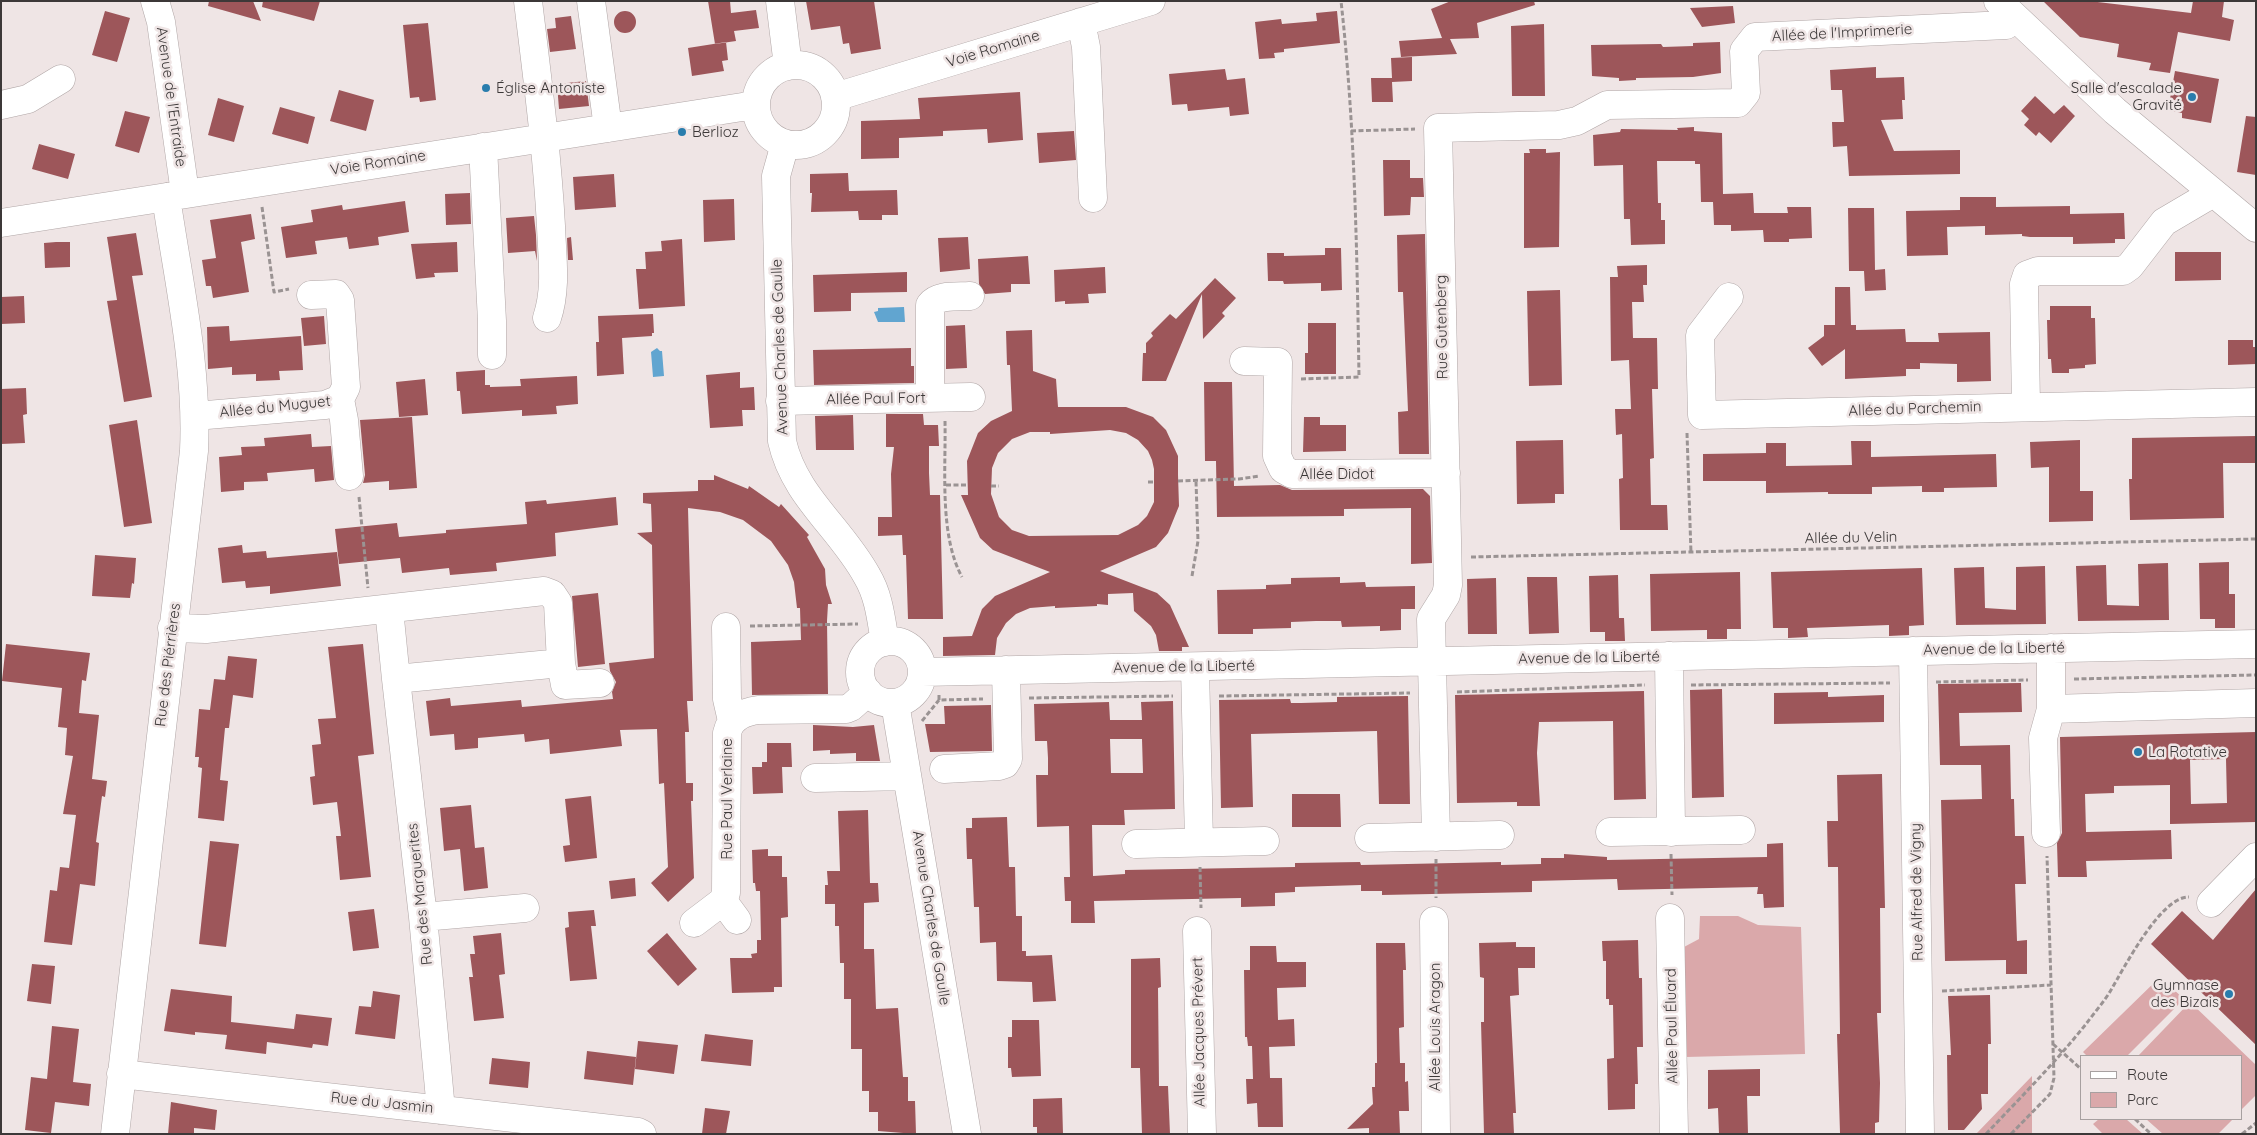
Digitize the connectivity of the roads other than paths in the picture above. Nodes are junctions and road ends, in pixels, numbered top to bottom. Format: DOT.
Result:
graph roads {
  1 [pos="155,1"];
  2 [pos="528,1"];
  3 [pos="591,1"];
  4 [pos="780,1"];
  5 [pos="1151,1"];
  6 [pos="2006,9"];
  7 [pos="1082,22"];
  8 [pos="788,66"];
  9 [pos="61,79"];
  10 [pos="835,97"];
  11 [pos="1,104"];
  12 [pos="756,105"];
  13 [pos="608,128"];
  14 [pos="1438,128"];
  15 [pos="544,138"];
  16 [pos="785,144"];
  17 [pos="483,147"];
  18 [pos="2210,192"];
  19 [pos="176,195"];
  20 [pos="1093,198"];
  21 [pos="1,223"];
  22 [pos="2256,228"];
  23 [pos="310,295"];
  24 [pos="970,296"];
  25 [pos="1729,297"];
  26 [pos="547,318"];
  27 [pos="492,355"];
  28 [pos="1244,361"];
  29 [pos="971,397"];
  30 [pos="937,398"];
  31 [pos="340,399"];
  32 [pos="780,402"];
  33 [pos="2256,402"];
  34 [pos="2026,406"];
  35 [pos="195,416"];
  36 [pos="1446,473"];
  37 [pos="349,476"];
  38 [pos="380,610"];
  39 [pos="726,627"];
  40 [pos="172,628"];
  41 [pos="884,633"];
  42 [pos="2256,644"];
  43 [pos="2051,648"];
  44 [pos="1913,651"];
  45 [pos="1669,656"];
  46 [pos="1430,662"];
  47 [pos="561,663"];
  48 [pos="1195,667"];
  49 [pos="1006,670"];
  50 [pos="930,672"];
  51 [pos="396,679"];
  52 [pos="600,683"];
  53 [pos="868,692"];
  54 [pos="895,703"];
  55 [pos="2256,703"];
  56 [pos="2051,709"];
  57 [pos="732,721"];
  58 [pos="944,769"];
  59 [pos="907,776"];
  60 [pos="815,778"];
  61 [pos="1740,830"];
  62 [pos="1610,832"];
  63 [pos="1671,832"];
  64 [pos="2046,832"];
  65 [pos="1500,834"];
  66 [pos="1436,836"];
  67 [pos="1368,838"];
  68 [pos="1264,841"];
  69 [pos="1199,842"];
  70 [pos="1136,844"];
  71 [pos="2256,857"];
  72 [pos="2211,902"];
  73 [pos="525,908"];
  74 [pos="422,917"];
  75 [pos="1670,918"];
  76 [pos="1434,921"];
  77 [pos="694,923"];
  78 [pos="1197,931"];
  79 [pos="121,1074"];
  80 [pos="441,1110"];
  81 [pos="114,1134"];
  82 [pos="642,1134"];
  83 [pos="967,1134"];
  84 [pos="1202,1134"];
  85 [pos="1436,1134"];
  86 [pos="1674,1134"];
  87 [pos="1920,1134"];
  1 -- 19 [label="street, Avenue de l'Entraide"];
  2 -- 15 [label="street"];
  3 -- 13 [label="street"];
  4 -- 8 [label="street"];
  5 -- 7 [label="street, Voie Romaine"];
  6 -- 14 [label="street, Allée de l'Imprimerie"];
  6 -- 18 [label="street"];
  7 -- 10 [label="street, Voie Romaine"];
  7 -- 20 [label="street"];
  8 -- 10 [label="street"];
  8 -- 12 [label="street"];
  9 -- 11 [label="street"];
  10 -- 16 [label="street"];
  12 -- 13 [label="street, Voie Romaine"];
  12 -- 16 [label="street"];
  13 -- 15 [label="street, Voie Romaine"];
  14 -- 36 [label="street, Rue Gutenberg"];
  15 -- 17 [label="street, Voie Romaine"];
  15 -- 26 [label="street"];
  16 -- 32 [label="street, Avenue Charles de Gaulle"];
  17 -- 19 [label="street, Voie Romaine"];
  17 -- 27 [label="street"];
  18 -- 22 [label="street"];
  18 -- 34 [label="street"];
  19 -- 21 [label="street, Voie Romaine"];
  19 -- 35 [label="street, Rue des Piérrières"];
  23 -- 31 [label="street, Allée du Muguet"];
  24 -- 30 [label="street"];
  25 -- 34 [label="street, Allée du Parchemin"];
  28 -- 36 [label="street, Allée Didot"];
  29 -- 30 [label="street, Allée Paul Fort"];
  30 -- 32 [label="street, Allée Paul Fort"];
  31 -- 35 [label="street, Allée du Muguet"];
  31 -- 37 [label="street"];
  32 -- 41 [label="street, Avenue Charles de Gaulle"];
  33 -- 34 [label="street, Allée du Parchemin"];
  35 -- 40 [label="street, Rue des Piérrières"];
  36 -- 46 [label="street, Rue Gutenberg"];
  38 -- 40 [label="street"];
  38 -- 47 [label="street"];
  38 -- 51 [label="street, Rue des Marguerites"];
  39 -- 57 [label="street"];
  40 -- 79 [label="street, Rue des Piérrières"];
  41 -- 50 [label="street"];
  41 -- 53 [label="street"];
  42 -- 43 [label="street, Avenue de la Liberté"];
  43 -- 44 [label="street, Avenue de la Liberté"];
  43 -- 56 [label="street"];
  44 -- 45 [label="street, Avenue de la Liberté"];
  44 -- 87 [label="street, Rue Alfred de Vigny"];
  45 -- 46 [label="street, Avenue de la Liberté"];
  45 -- 63 [label="street"];
  46 -- 48 [label="street, Avenue de la Liberté"];
  46 -- 66 [label="street, Rue Gutenberg"];
  47 -- 51 [label="street"];
  47 -- 52 [label="street"];
  48 -- 49 [label="street, Avenue de la Liberté"];
  48 -- 69 [label="street"];
  49 -- 50 [label="street, Avenue de la Liberté"];
  49 -- 58 [label="street"];
  50 -- 54 [label="street"];
  51 -- 74 [label="street, Rue des Marguerites"];
  53 -- 54 [label="street"];
  53 -- 57 [label="street, Rue Paul Verlaine"];
  54 -- 59 [label="street, Avenue Charles de Gaulle"];
  55 -- 56 [label="street"];
  56 -- 64 [label="street"];
  57 -- 77 [label="street, Rue Paul Verlaine"];
  59 -- 60 [label="street"];
  59 -- 83 [label="street, Avenue Charles de Gaulle"];
  61 -- 63 [label="street"];
  62 -- 63 [label="street"];
  65 -- 66 [label="street"];
  66 -- 67 [label="street"];
  68 -- 69 [label="street"];
  69 -- 70 [label="street"];
  71 -- 72 [label="street"];
  73 -- 74 [label="street"];
  74 -- 80 [label="street, Rue des Marguerites"];
  75 -- 86 [label="street, Allée Paul Éluard"];
  76 -- 85 [label="street, Allée Louis Aragon"];
  78 -- 84 [label="street, Allée Jacques Prévert"];
  79 -- 80 [label="street, Rue du Jasmin"];
  79 -- 81 [label="street, Rue des Piérrières"];
  80 -- 82 [label="street, Rue du Jasmin"];
}
